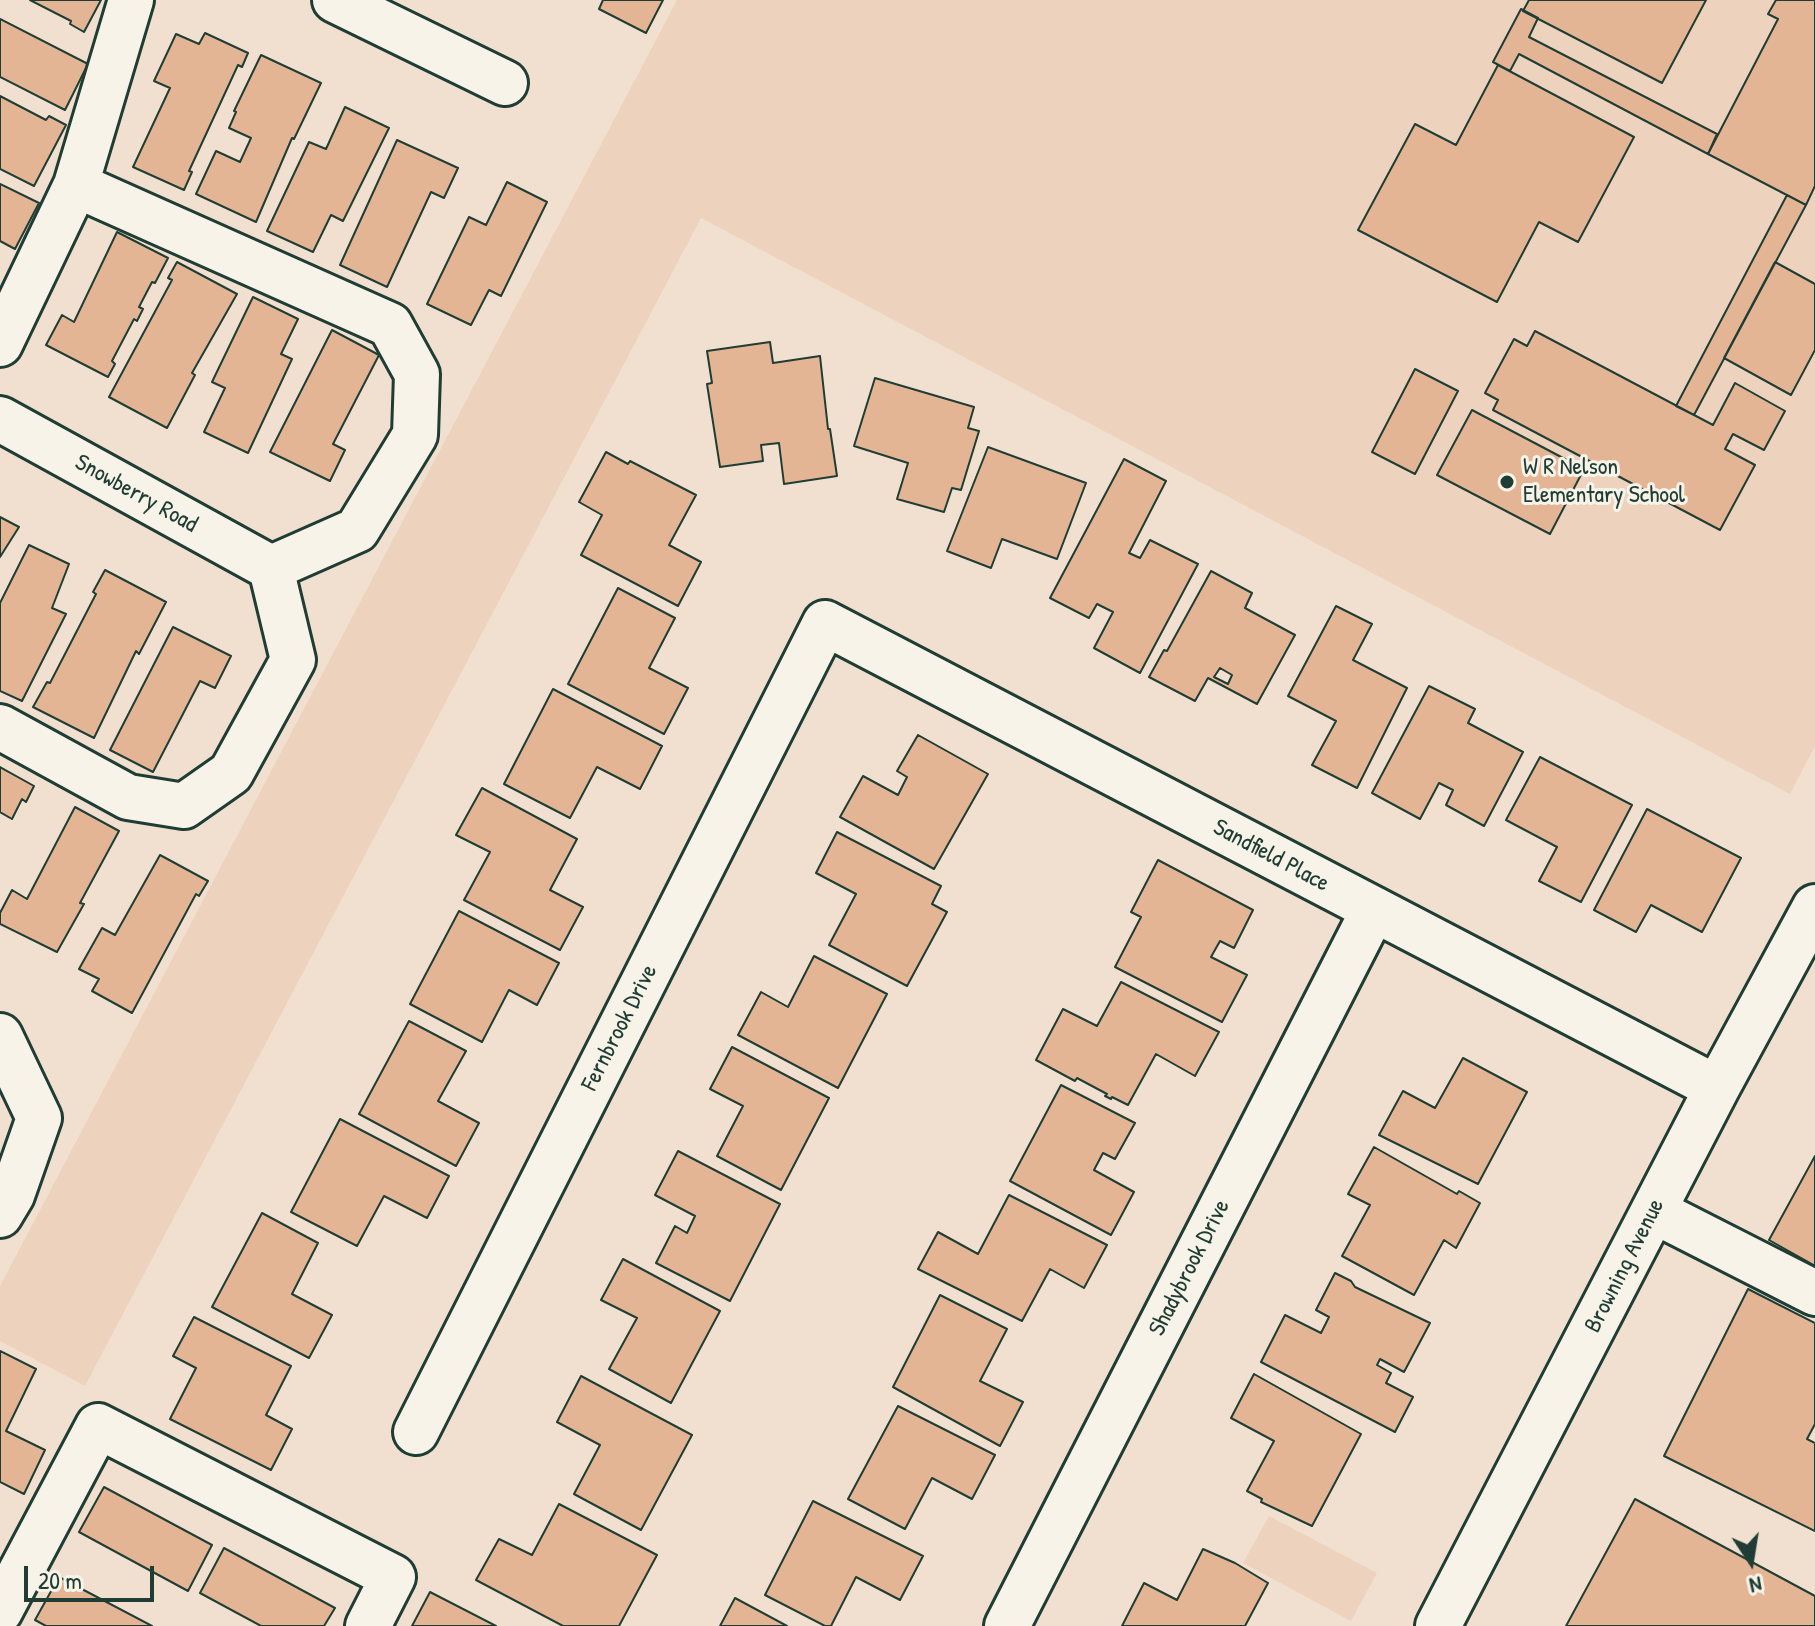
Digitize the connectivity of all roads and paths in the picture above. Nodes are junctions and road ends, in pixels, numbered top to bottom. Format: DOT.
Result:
graph roads {
  1 [pos="131,0"];
  2 [pos="335,0"];
  3 [pos="505,83"];
  4 [pos="76,185"];
  5 [pos="0,344"];
  6 [pos="0,419"];
  7 [pos="271,568"];
  8 [pos="825,623"];
  9 [pos="0,727"];
  10 [pos="1815,907"];
  11 [pos="1374,909"];
  12 [pos="1,1037"];
  13 [pos="1717,1088"];
  14 [pos="1654,1211"];
  15 [pos="0,1215"];
  16 [pos="1815,1293"];
  17 [pos="416,1432"];
  18 [pos="0,1611"];
  19 [pos="368,1626"];
  20 [pos="1007,1626"];
  21 [pos="1438,1626"];
  1 -- 4 [label="street"];
  2 -- 3 [label="street"];
  4 -- 5 [label="street"];
  4 -- 7 [label="street"];
  6 -- 7 [label="street, Snowberry Road"];
  7 -- 9 [label="street"];
  8 -- 11 [label="street, Sandfield Place"];
  8 -- 17 [label="street, Fernbrook Drive"];
  10 -- 13 [label="street, Browning Avenue"];
  11 -- 13 [label="street, Sandfield Place"];
  11 -- 20 [label="street, Shadybrook Drive"];
  12 -- 15 [label="street"];
  13 -- 14 [label="street, Browning Avenue"];
  14 -- 16 [label="street"];
  14 -- 21 [label="street, Browning Avenue"];
  18 -- 19 [label="street"];
}
